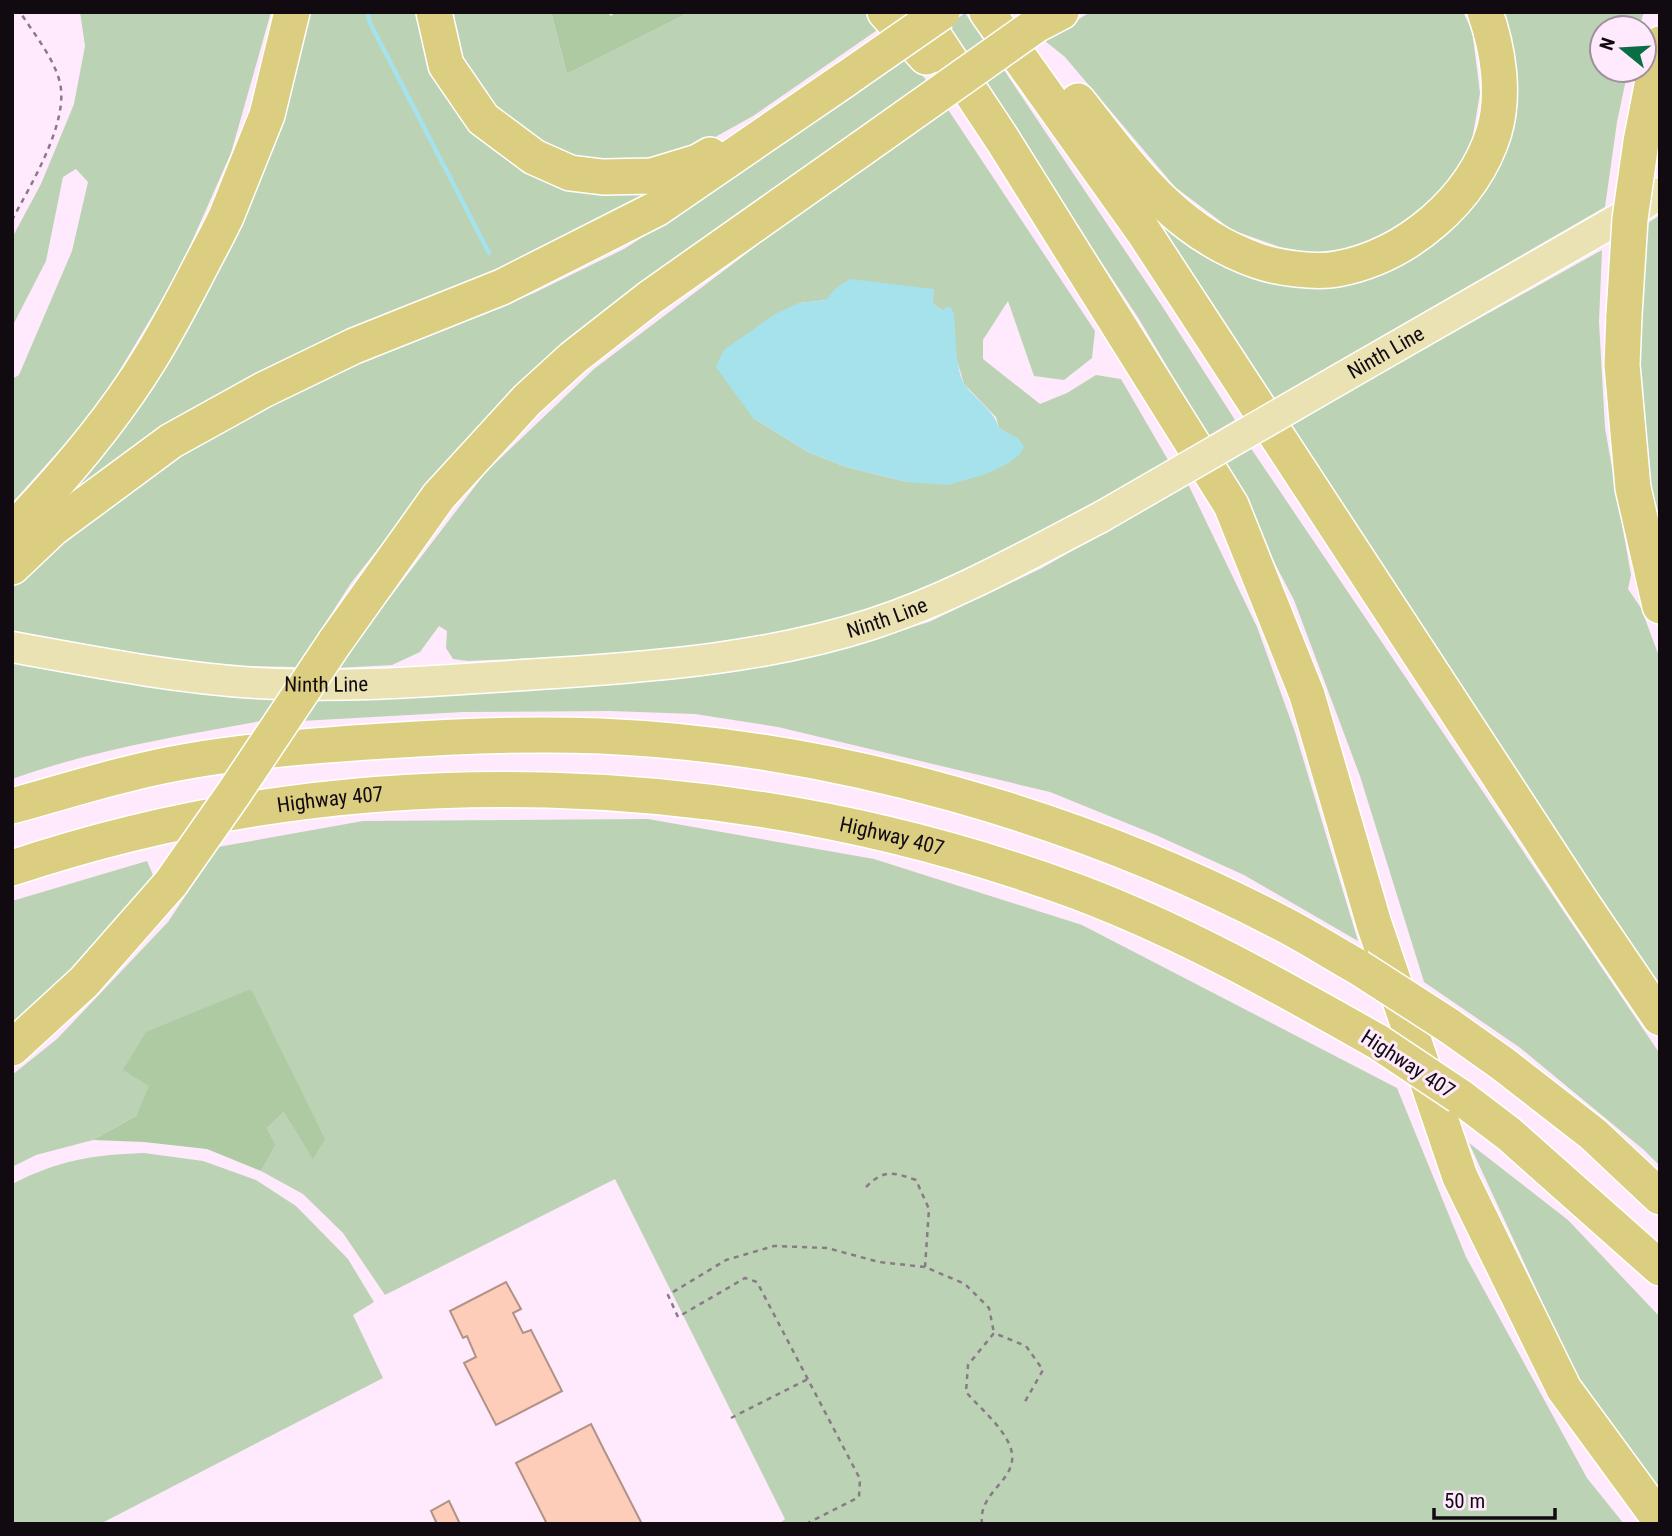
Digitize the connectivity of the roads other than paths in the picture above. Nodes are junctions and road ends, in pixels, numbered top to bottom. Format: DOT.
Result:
graph roads {
  1 [pos="292,12"];
  2 [pos="434,12"];
  3 [pos="885,12"];
  4 [pos="918,12"];
  5 [pos="942,12"];
  6 [pos="987,12"];
  7 [pos="1485,12"];
  8 [pos="1040,15"];
  9 [pos="1660,44"];
  10 [pos="847,78"];
  11 [pos="1002,139"];
  12 [pos="1660,193"];
  13 [pos="12,531"];
  14 [pos="12,567"];
  15 [pos="1660,606"];
  16 [pos="26,649"];
  17 [pos="12,806"];
  18 [pos="12,868"];
  19 [pos="1660,1018"];
  20 [pos="12,1048"];
  21 [pos="1660,1197"];
  22 [pos="1660,1268"];
  23 [pos="1660,1520"];
  1 -- 13 [label="highway"];
  2 -- 10 [label="highway"];
  3 -- 11 [label="highway"];
  4 -- 11 [label="highway"];
  5 -- 10 [label="highway, bridge"];
  6 -- 19 [label="highway"];
  7 -- 8 [label="highway"];
  8 -- 20 [label="highway, bridge"];
  9 -- 15 [label="highway, bridge"];
  10 -- 14 [label="highway"];
  11 -- 23 [label="highway"];
  12 -- 16 [label="main road, Ninth Line, bridge"];
  17 -- 21 [label="highway, bridge"];
  18 -- 22 [label="highway, Highway 407, bridge"];
}
